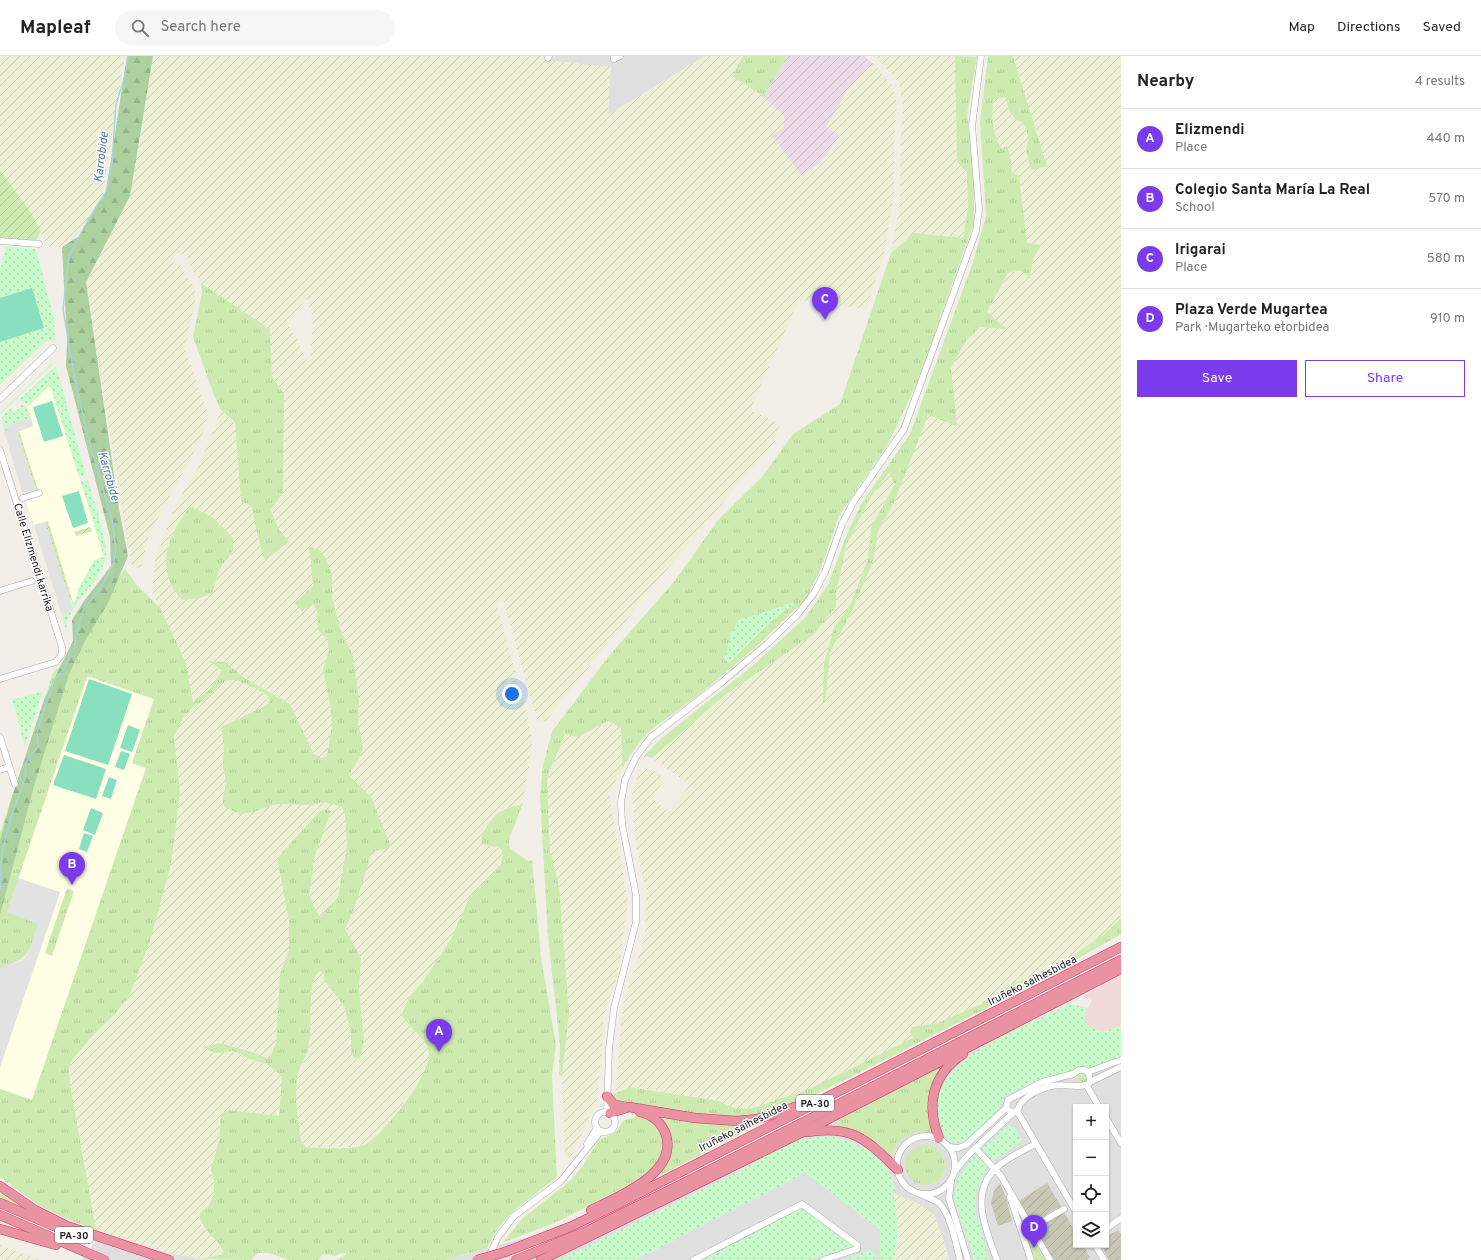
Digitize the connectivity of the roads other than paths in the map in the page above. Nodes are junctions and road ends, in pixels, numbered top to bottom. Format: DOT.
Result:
graph roads {
  1 [pos="981,56"];
  2 [pos="0,242"];
  3 [pos="39,244"];
  4 [pos="53,348"];
  5 [pos="0,399"];
  6 [pos="0,450"];
  7 [pos="39,492"];
  8 [pos="23,498"];
  9 [pos="32,581"];
  10 [pos="0,591"];
  11 [pos="0,679"];
  12 [pos="0,737"];
  13 [pos="9,767"];
  14 [pos="0,770"];
  15 [pos="15,784"];
  16 [pos="1121,943"];
  17 [pos="1121,947"];
  18 [pos="1111,952"];
  19 [pos="1121,960"];
  20 [pos="1121,969"];
  21 [pos="990,1036"];
  22 [pos="1121,1060"];
  23 [pos="1121,1067"];
  24 [pos="1088,1072"];
  25 [pos="874,1073"];
  26 [pos="1073,1074"];
  27 [pos="608,1077"];
  28 [pos="1088,1084"];
  29 [pos="1075,1085"];
  30 [pos="607,1096"];
  31 [pos="1014,1098"];
  32 [pos="1020,1104"];
  33 [pos="1098,1104"];
  34 [pos="627,1107"];
  35 [pos="1006,1108"];
  36 [pos="1015,1112"];
  37 [pos="608,1114"];
  38 [pos="1109,1123"];
  39 [pos="599,1129"];
  40 [pos="801,1133"];
  41 [pos="939,1138"];
  42 [pos="1121,1143"];
  43 [pos="1035,1144"];
  44 [pos="949,1147"];
  45 [pos="978,1151"];
  46 [pos="995,1169"];
  47 [pos="898,1170"];
  48 [pos="954,1172"];
  49 [pos="0,1180"];
  50 [pos="951,1180"];
  51 [pos="1006,1184"];
  52 [pos="0,1186"];
  53 [pos="915,1192"];
  54 [pos="0,1204"];
  55 [pos="1073,1207"];
  56 [pos="1064,1209"];
  57 [pos="0,1215"];
  58 [pos="1121,1218"];
  59 [pos="1109,1227"];
  60 [pos="0,1228"];
  61 [pos="1031,1228"];
  62 [pos="90,1234"];
  63 [pos="520,1246"];
  64 [pos="1097,1248"];
  65 [pos="553,1254"];
  66 [pos="102,1259"];
  67 [pos="151,1260"];
  68 [pos="169,1260"];
  69 [pos="477,1260"];
  70 [pos="488,1260"];
  71 [pos="516,1260"];
  72 [pos="541,1260"];
  73 [pos="694,1260"];
  74 [pos="823,1260"];
  75 [pos="960,1260"];
  76 [pos="968,1260"];
  77 [pos="996,1260"];
  78 [pos="1031,1260"];
  79 [pos="1050,1260"];
  80 [pos="1104,1260"];
  1 -- 27 [label="street"];
  2 -- 3 [label="street"];
  4 -- 5 [label="street"];
  6 -- 11 [label="street, Calle Elizmendi karrika"];
  7 -- 8 [label="street, Calle Elizmendi karrika"];
  9 -- 10 [label="street"];
  12 -- 13 [label="street"];
  13 -- 14 [label="street"];
  13 -- 15 [label="street"];
  16 -- 18 [label="highway"];
  17 -- 18 [label="highway, Iruñeko saihesbidea / PA-30"];
  18 -- 25 [label="highway, Iruñeko saihesbidea / PA-30"];
  19 -- 71 [label="highway, Iruñeko saihesbidea / PA-30"];
  20 -- 21 [label="highway"];
  21 -- 40 [label="highway"];
  21 -- 41 [label="highway"];
  22 -- 24 [label="street"];
  23 -- 28 [label="street"];
  24 -- 26 [label="street"];
  24 -- 28 [label="street"];
  25 -- 34 [label="highway"];
  25 -- 63 [label="highway, Iruñeko saihesbidea / PA-30"];
  26 -- 29 [label="street"];
  26 -- 31 [label="street"];
  27 -- 30 [label="street"];
  27 -- 37 [label="street"];
  28 -- 29 [label="street"];
  28 -- 33 [label="street"];
  29 -- 32 [label="street"];
  30 -- 34 [label="highway"];
  30 -- 37 [label="street"];
  31 -- 32 [label="street"];
  31 -- 35 [label="street"];
  32 -- 36 [label="street"];
  34 -- 37 [label="highway"];
  35 -- 36 [label="street"];
  35 -- 44 [label="street"];
  36 -- 43 [label="street"];
  36 -- 48 [label="street"];
  37 -- 39 [label="street"];
  37 -- 39 [label="street"];
  37 -- 63 [label="highway"];
  38 -- 42 [label="street"];
  39 -- 70 [label="street"];
  40 -- 47 [label="highway"];
  40 -- 65 [label="highway"];
  41 -- 44 [label="street"];
  41 -- 47 [label="street"];
  43 -- 46 [label="street"];
  43 -- 55 [label="street"];
  44 -- 48 [label="street"];
  45 -- 46 [label="street"];
  46 -- 51 [label="street"];
  46 -- 77 [label="street"];
  47 -- 53 [label="street"];
  48 -- 50 [label="street"];
  49 -- 62 [label="highway"];
  50 -- 53 [label="street"];
  50 -- 76 [label="street"];
  51 -- 61 [label="street"];
  51 -- 78 [label="street"];
  52 -- 62 [label="highway"];
  53 -- 75 [label="street"];
  54 -- 67 [label="highway, PA-30"];
  56 -- 61 [label="street"];
  57 -- 66 [label="highway, PA-30"];
  58 -- 59 [label="street"];
  60 -- 66 [label="highway"];
  61 -- 79 [label="street"];
  62 -- 68 [label="highway"];
  63 -- 69 [label="highway, Iruñeko saihesbidea / PA-30, bridge"];
  64 -- 80 [label="street"];
  65 -- 71 [label="highway"];
  65 -- 72 [label="highway"];
  73 -- 74 [label="street"];
}
